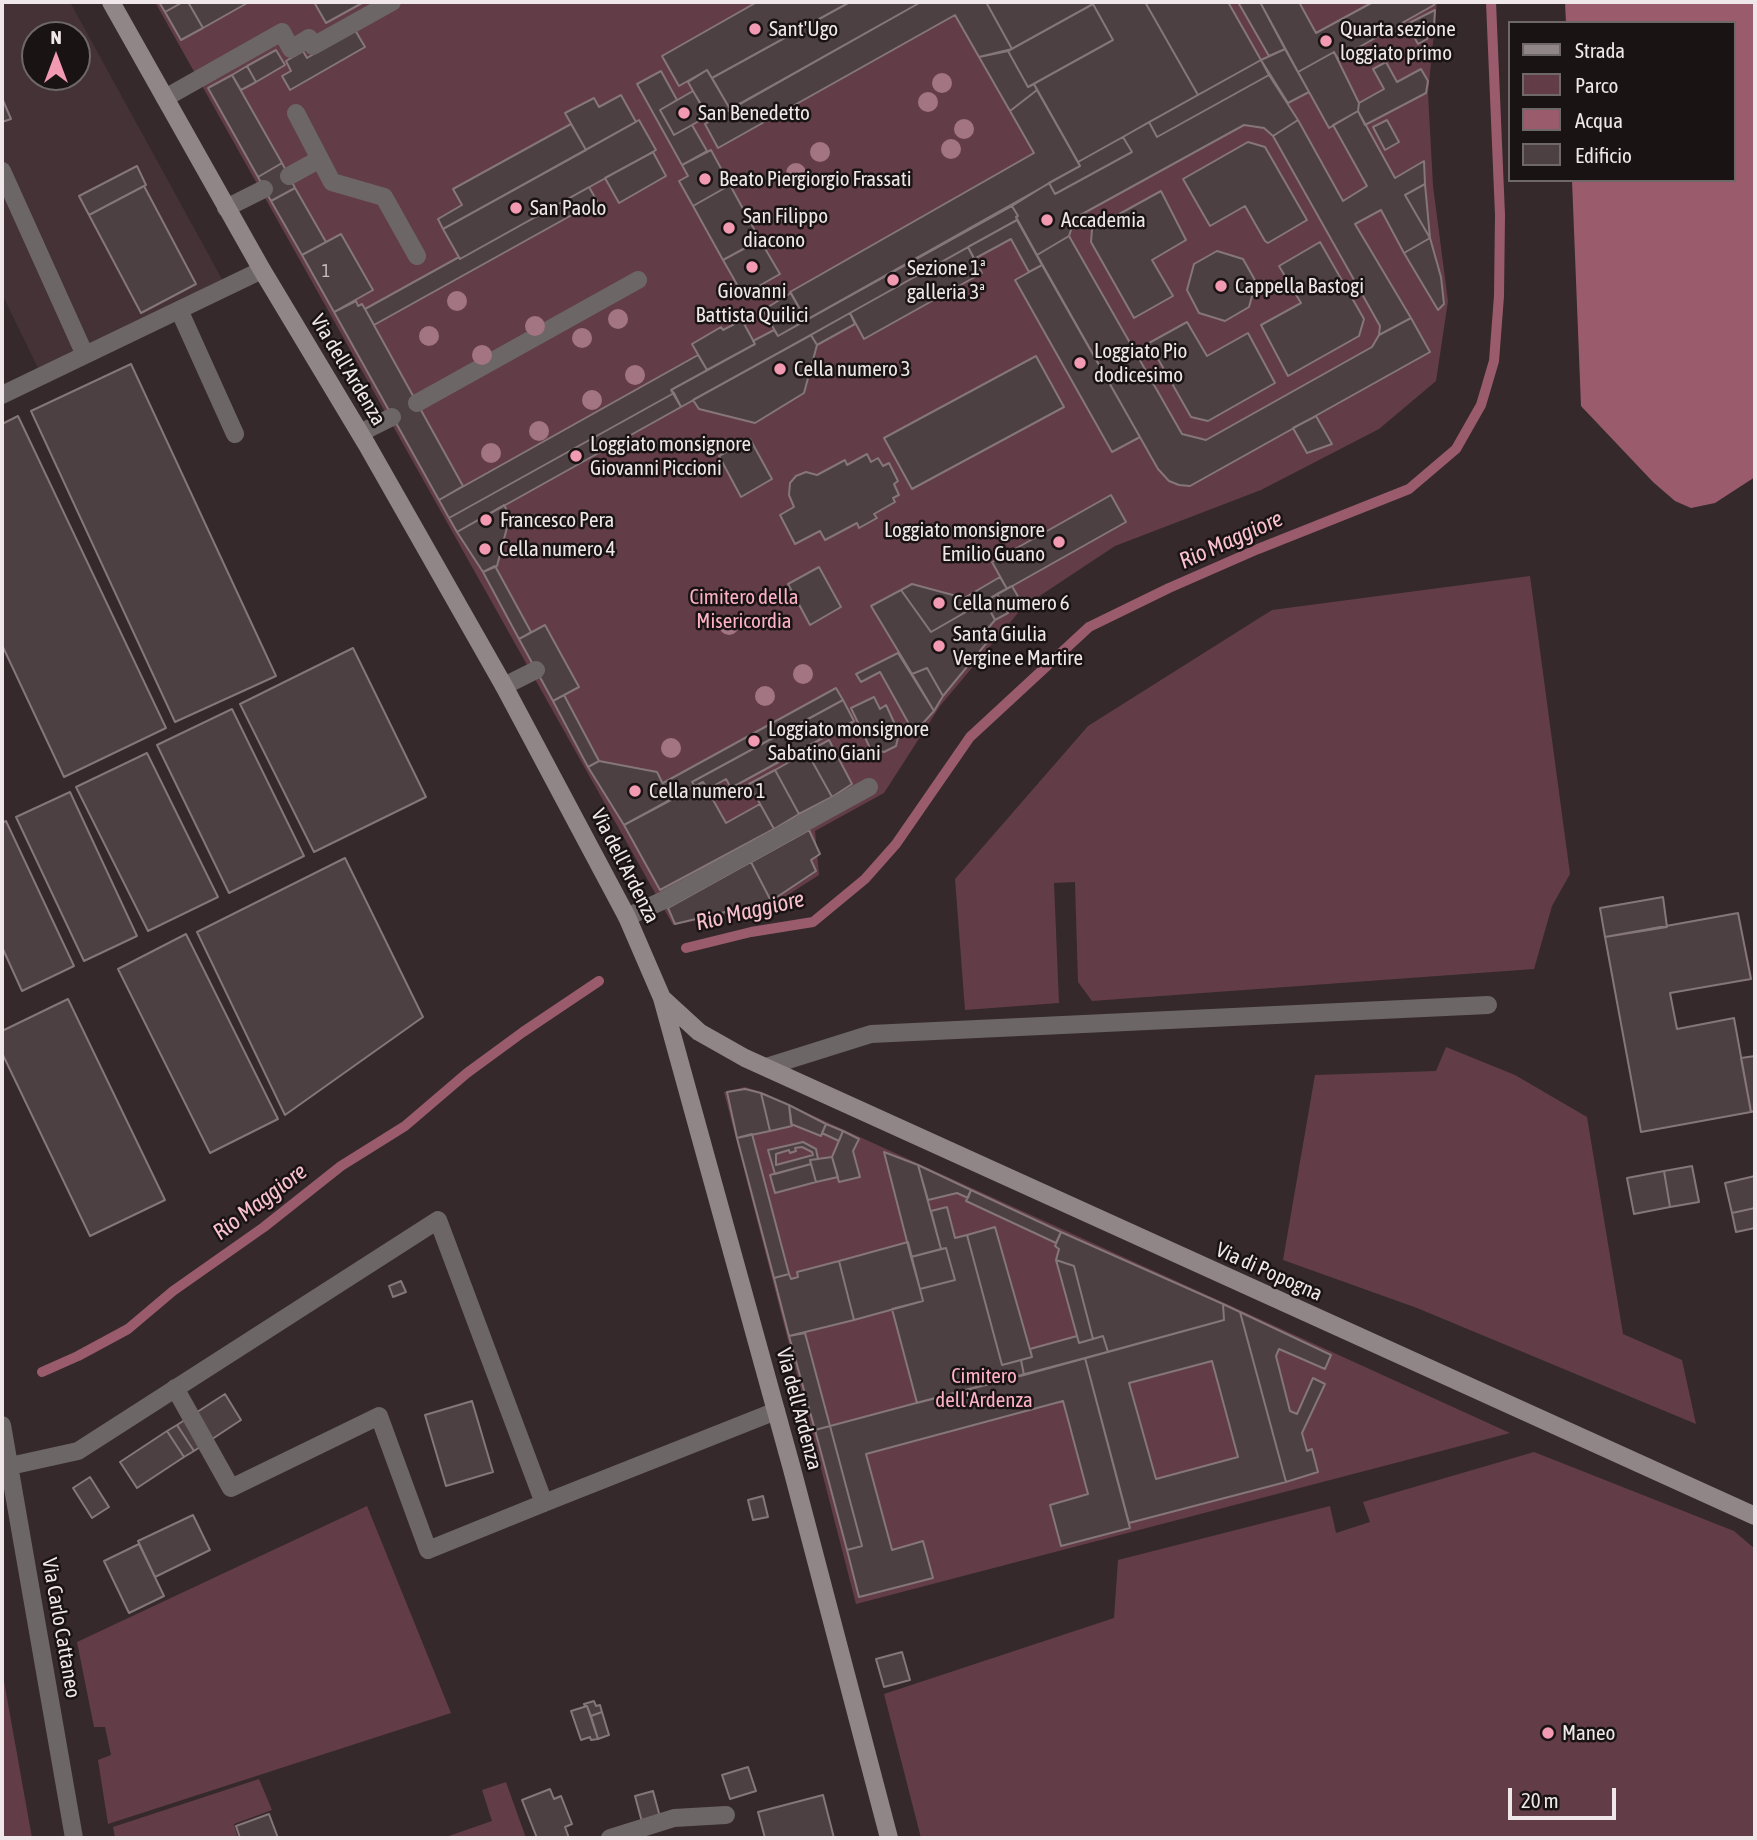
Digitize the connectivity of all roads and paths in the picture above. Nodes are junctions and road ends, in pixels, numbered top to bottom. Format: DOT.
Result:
graph roads {
  1 [pos="111,2"];
  2 [pos="392,2"];
  3 [pos="165,98"];
  4 [pos="296,113"];
  5 [pos="320,159"];
  6 [pos="2,172"];
  7 [pos="289,176"];
  8 [pos="264,189"];
  9 [pos="226,208"];
  10 [pos="417,256"];
  11 [pos="262,271"];
  12 [pos="638,279"];
  13 [pos="180,312"];
  14 [pos="86,355"];
  15 [pos="2,395"];
  16 [pos="417,403"];
  17 [pos="392,417"];
  18 [pos="360,433"];
  19 [pos="235,434"];
  20 [pos="536,670"];
  21 [pos="504,687"];
  22 [pos="869,787"];
  23 [pos="629,921"];
  24 [pos="662,998"];
  25 [pos="1488,1005"];
  26 [pos="766,1067"];
  27 [pos="175,1388"];
  28 [pos="776,1411"];
  29 [pos="2,1425"];
  30 [pos="10,1466"];
  31 [pos="544,1503"];
  32 [pos="1755,1516"];
  33 [pos="726,1815"];
  34 [pos="74,1838"];
  35 [pos="610,1838"];
  36 [pos="890,1838"];
  1 -- 3 [label="main road, Via dell'Ardenza"];
  2 -- 3 [label="street"];
  3 -- 9 [label="main road, Via dell'Ardenza"];
  4 -- 5 [label="street"];
  5 -- 7 [label="street"];
  5 -- 10 [label="street"];
  6 -- 14 [label="street"];
  8 -- 9 [label="street"];
  9 -- 11 [label="main road, Via dell'Ardenza"];
  11 -- 13 [label="street"];
  11 -- 18 [label="main road, Via dell'Ardenza"];
  12 -- 16 [label="street"];
  13 -- 14 [label="street"];
  13 -- 19 [label="street"];
  14 -- 15 [label="street"];
  17 -- 18 [label="street"];
  18 -- 21 [label="main road, Via dell'Ardenza"];
  20 -- 21 [label="street"];
  21 -- 23 [label="main road, Via dell'Ardenza"];
  22 -- 23 [label="street"];
  23 -- 24 [label="main road, Via dell'Ardenza"];
  24 -- 26 [label="main road, Via di Popogna"];
  24 -- 28 [label="main road, Via dell'Ardenza"];
  25 -- 26 [label="street"];
  26 -- 32 [label="main road, Via di Popogna"];
  27 -- 30 [label="street"];
  27 -- 31 [label="street"];
  27 -- 31 [label="street"];
  28 -- 31 [label="street"];
  28 -- 36 [label="main road, Via dell'Ardenza"];
  29 -- 30 [label="street, Via Carlo Cattaneo"];
  30 -- 34 [label="street, Via Carlo Cattaneo"];
  33 -- 35 [label="street"];
}
